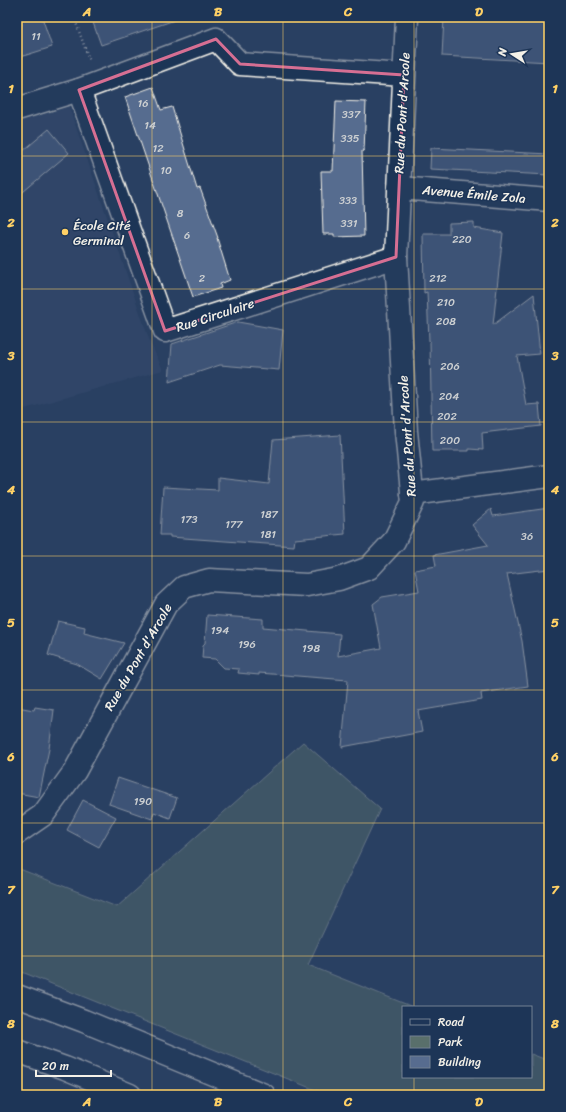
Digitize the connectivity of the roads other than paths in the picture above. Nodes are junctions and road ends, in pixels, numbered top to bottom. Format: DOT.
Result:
graph roads {
  1 [pos="407,17"];
  2 [pos="404,75"];
  3 [pos="88,86"];
  4 [pos="17,109"];
  5 [pos="399,188"];
  6 [pos="549,200"];
  7 [pos="396,257"];
  8 [pos="549,476"];
  9 [pos="412,494"];
  10 [pos="17,832"];
  11 [pos="17,996"];
  12 [pos="17,1050"];
  13 [pos="130,1095"];
  14 [pos="264,1095"];
  1 -- 2 [label="main road, Rue du Pont d'Arcole"];
  2 -- 3 [label="main road"];
  2 -- 5 [label="main road, Rue du Pont d'Arcole"];
  3 -- 4 [label="main road"];
  3 -- 7 [label="main road, Rue Circulaire"];
  5 -- 6 [label="main road, Avenue Émile Zola"];
  5 -- 7 [label="main road, Rue du Pont d'Arcole"];
  7 -- 9 [label="main road, Rue du Pont d'Arcole"];
  8 -- 9 [label="main road"];
  9 -- 10 [label="main road, Rue du Pont d'Arcole"];
  11 -- 14 [label="main road"];
  12 -- 13 [label="main road"];
}
